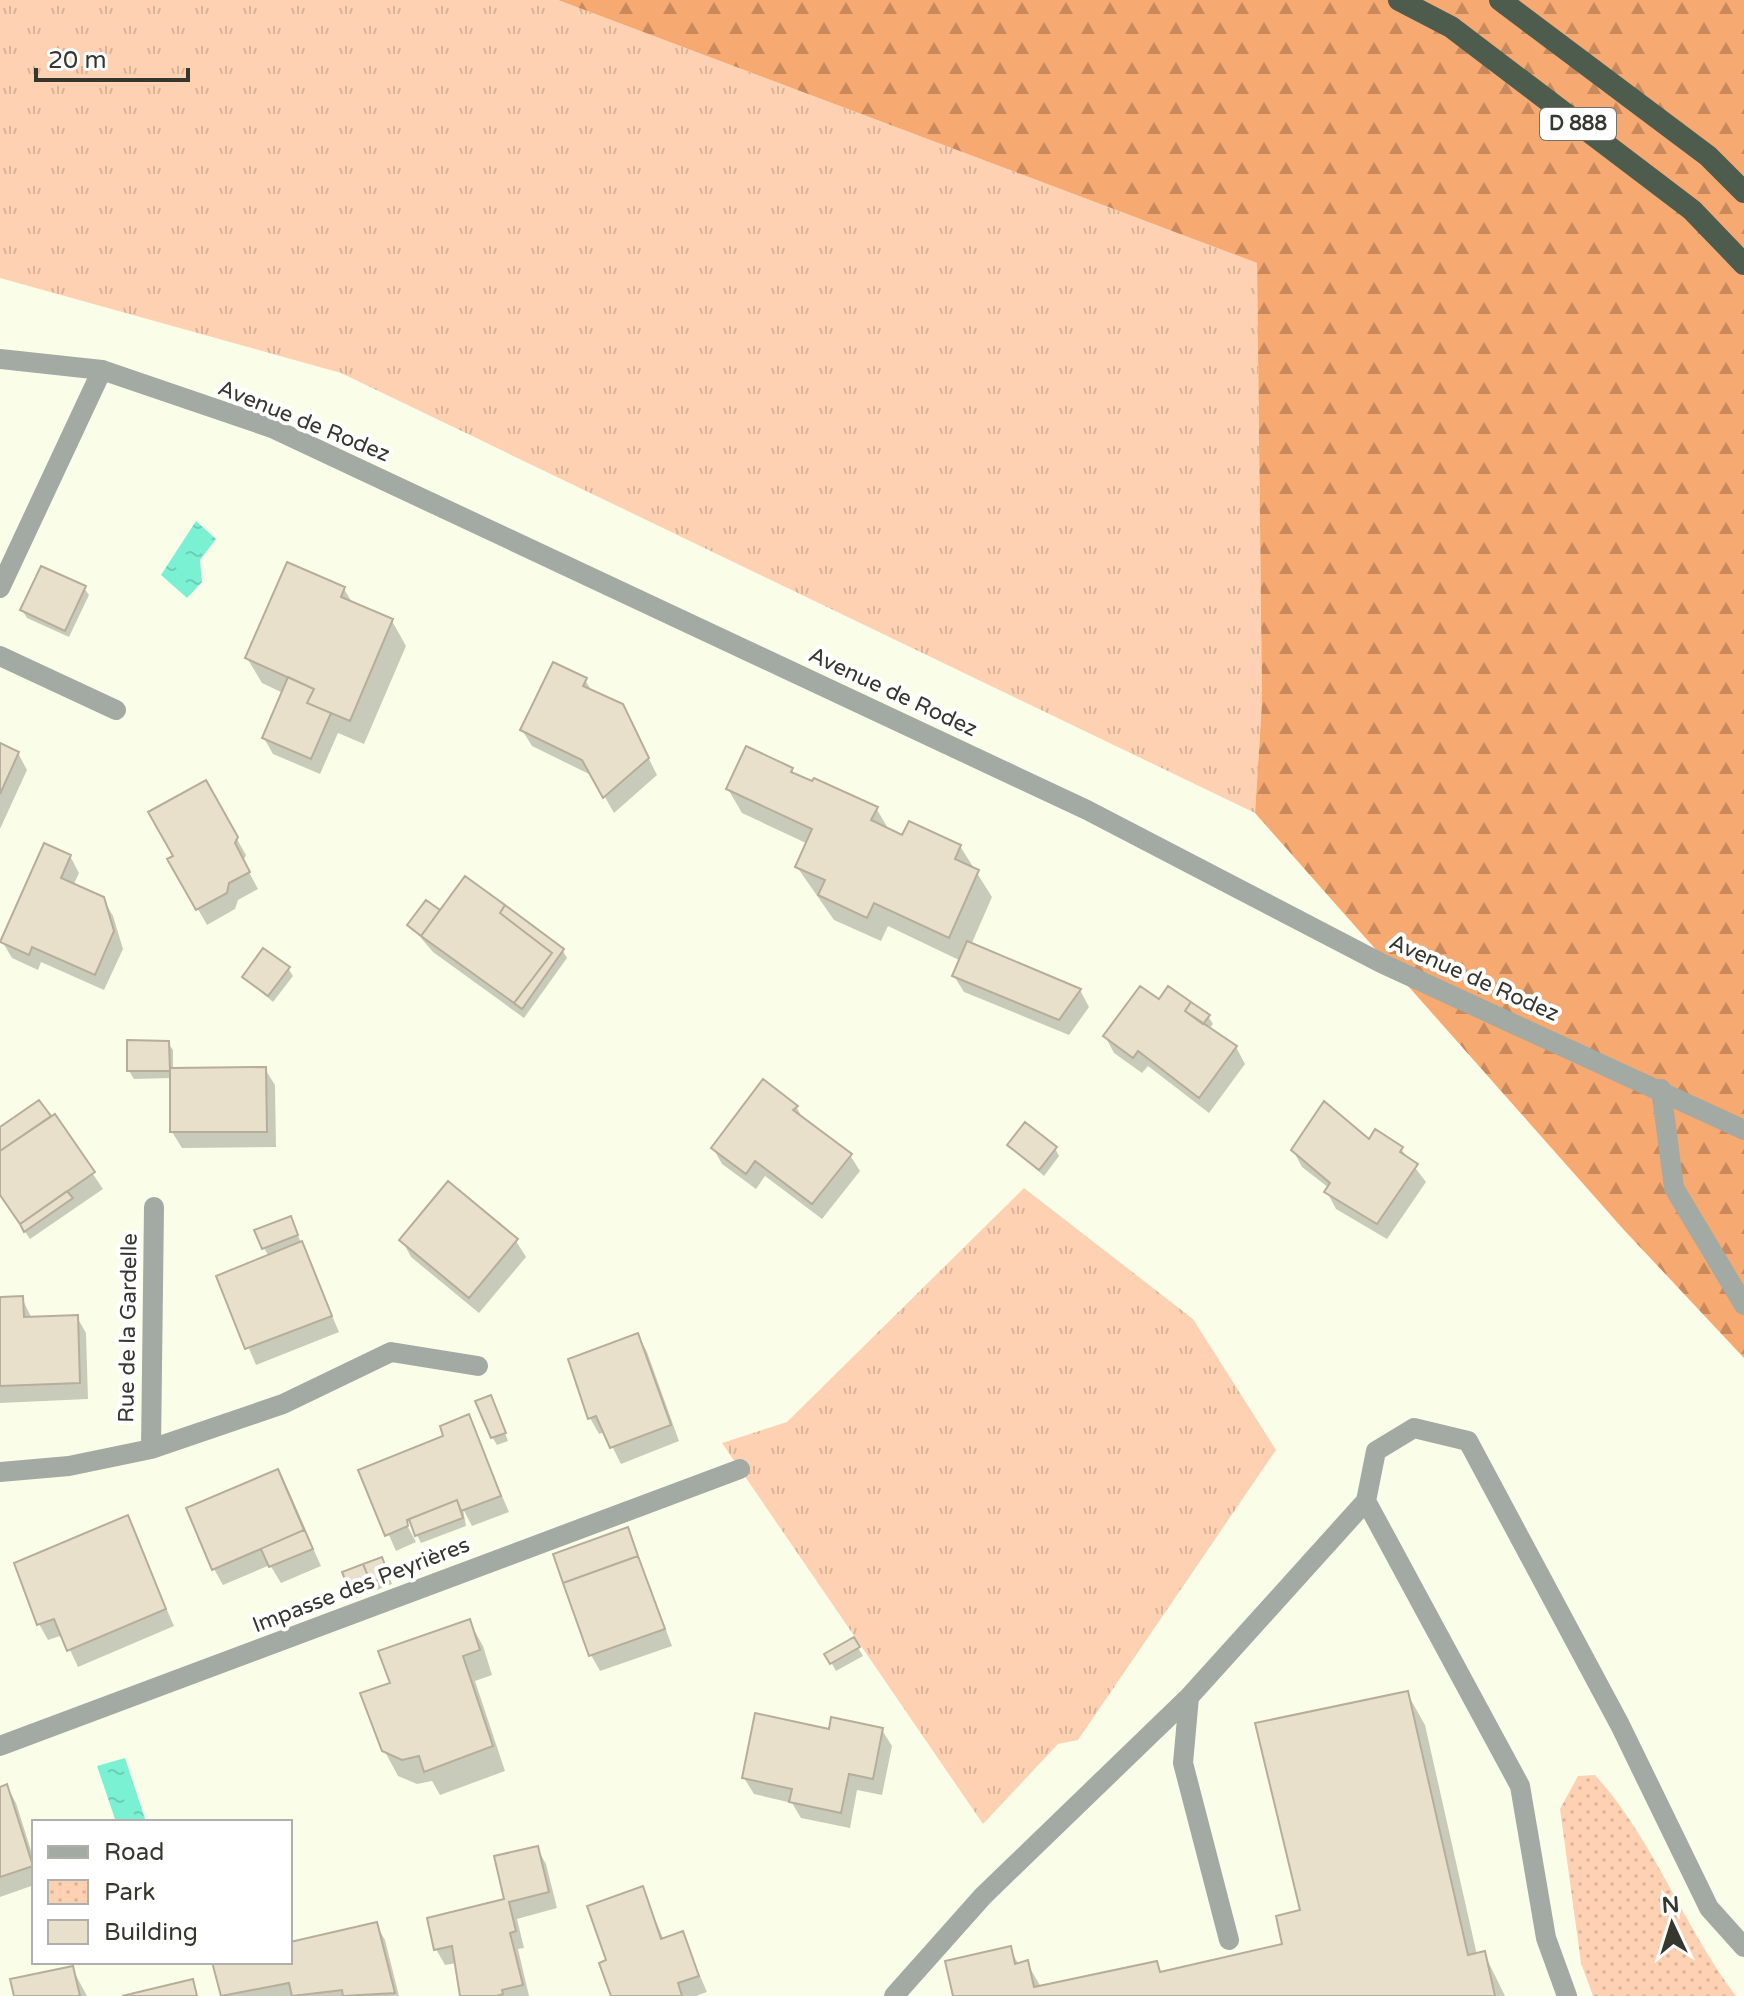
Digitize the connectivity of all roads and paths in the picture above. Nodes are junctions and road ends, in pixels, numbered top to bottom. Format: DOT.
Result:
graph roads {
  1 [pos="1399,0"];
  2 [pos="1500,0"];
  3 [pos="1744,192"];
  4 [pos="1744,264"];
  5 [pos="0,359"];
  6 [pos="102,370"];
  7 [pos="0,588"];
  8 [pos="0,656"];
  9 [pos="116,710"];
  10 [pos="1661,1089"];
  11 [pos="1744,1130"];
  12 [pos="154,1207"];
  13 [pos="1744,1305"];
  14 [pos="478,1366"];
  15 [pos="151,1449"];
  16 [pos="740,1469"];
  17 [pos="0,1472"];
  18 [pos="1366,1501"];
  19 [pos="1189,1697"];
  20 [pos="0,1746"];
  21 [pos="1229,1940"];
  22 [pos="1744,1947"];
  23 [pos="894,1996"];
  24 [pos="1567,1996"];
  1 -- 4 [label="highway, D 888"];
  2 -- 3 [label="highway, D 888"];
  5 -- 6 [label="street, Avenue de Rodez"];
  6 -- 7 [label="street"];
  6 -- 10 [label="street, Avenue de Rodez"];
  8 -- 9 [label="street"];
  10 -- 11 [label="street, Avenue de Rodez"];
  10 -- 13 [label="street"];
  12 -- 15 [label="street, Rue de la Gardelle"];
  14 -- 15 [label="street, Rue de la Gardelle"];
  15 -- 17 [label="street, Rue de la Gardelle"];
  16 -- 20 [label="street, Impasse des Peyrières"];
  18 -- 19 [label="street"];
  18 -- 22 [label="street"];
  18 -- 24 [label="street"];
  19 -- 21 [label="street"];
  19 -- 23 [label="street"];
}
